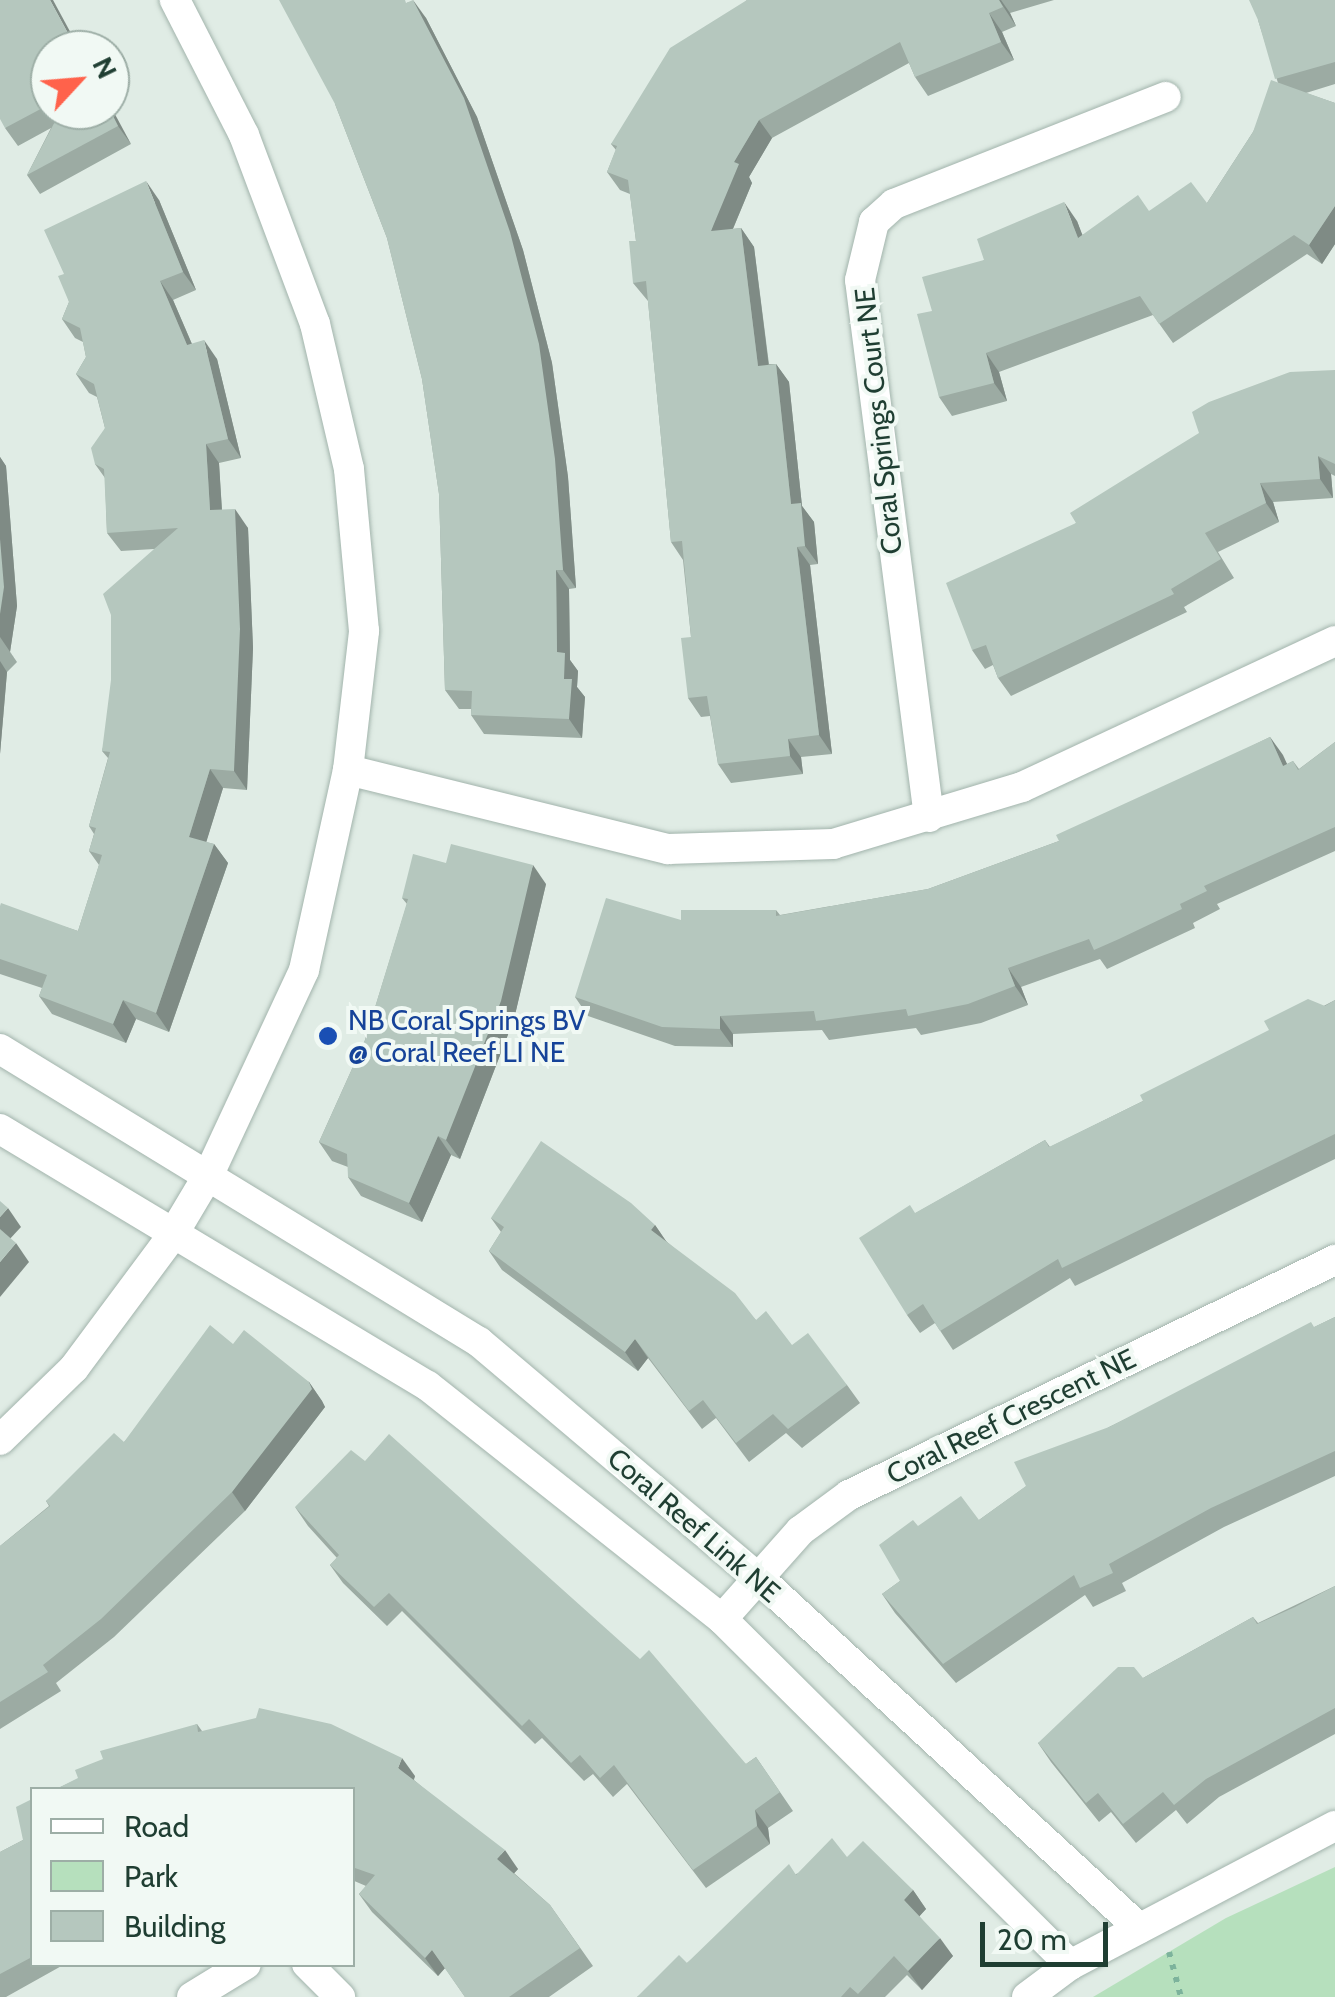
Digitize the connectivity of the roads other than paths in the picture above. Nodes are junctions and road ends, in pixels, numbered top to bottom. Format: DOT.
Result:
graph roads {
  1 [pos="175,0"];
  2 [pos="1166,97"];
  3 [pos="1335,641"];
  4 [pos="348,770"];
  5 [pos="929,817"];
  6 [pos="0,1049"];
  7 [pos="0,1130"];
  8 [pos="209,1174"];
  9 [pos="172,1236"];
  10 [pos="1335,1260"];
  11 [pos="0,1440"];
  12 [pos="761,1580"];
  13 [pos="722,1619"];
  14 [pos="1335,1826"];
  15 [pos="1138,1928"];
  16 [pos="1070,1965"];
  17 [pos="241,1967"];
  18 [pos="310,1967"];
  19 [pos="192,1997"];
  20 [pos="340,1997"];
  21 [pos="1028,1997"];
  1 -- 4 [label="street"];
  2 -- 5 [label="street, Coral Springs Court NE"];
  3 -- 5 [label="street"];
  4 -- 5 [label="street"];
  4 -- 8 [label="street"];
  6 -- 8 [label="street, Coral Reef Link NE"];
  7 -- 9 [label="street, Coral Reef Link NE"];
  8 -- 9 [label="street"];
  8 -- 12 [label="street, Coral Reef Link NE"];
  9 -- 11 [label="street"];
  9 -- 13 [label="street, Coral Reef Link NE"];
  10 -- 12 [label="street, Coral Reef Crescent NE"];
  12 -- 13 [label="street, Coral Reef Crescent NE"];
  12 -- 15 [label="street, Coral Reef Link NE"];
  13 -- 16 [label="street, Coral Reef Link NE"];
  14 -- 15 [label="street"];
  15 -- 16 [label="street"];
  16 -- 21 [label="street"];
  17 -- 19 [label="street"];
  18 -- 20 [label="street"];
}
